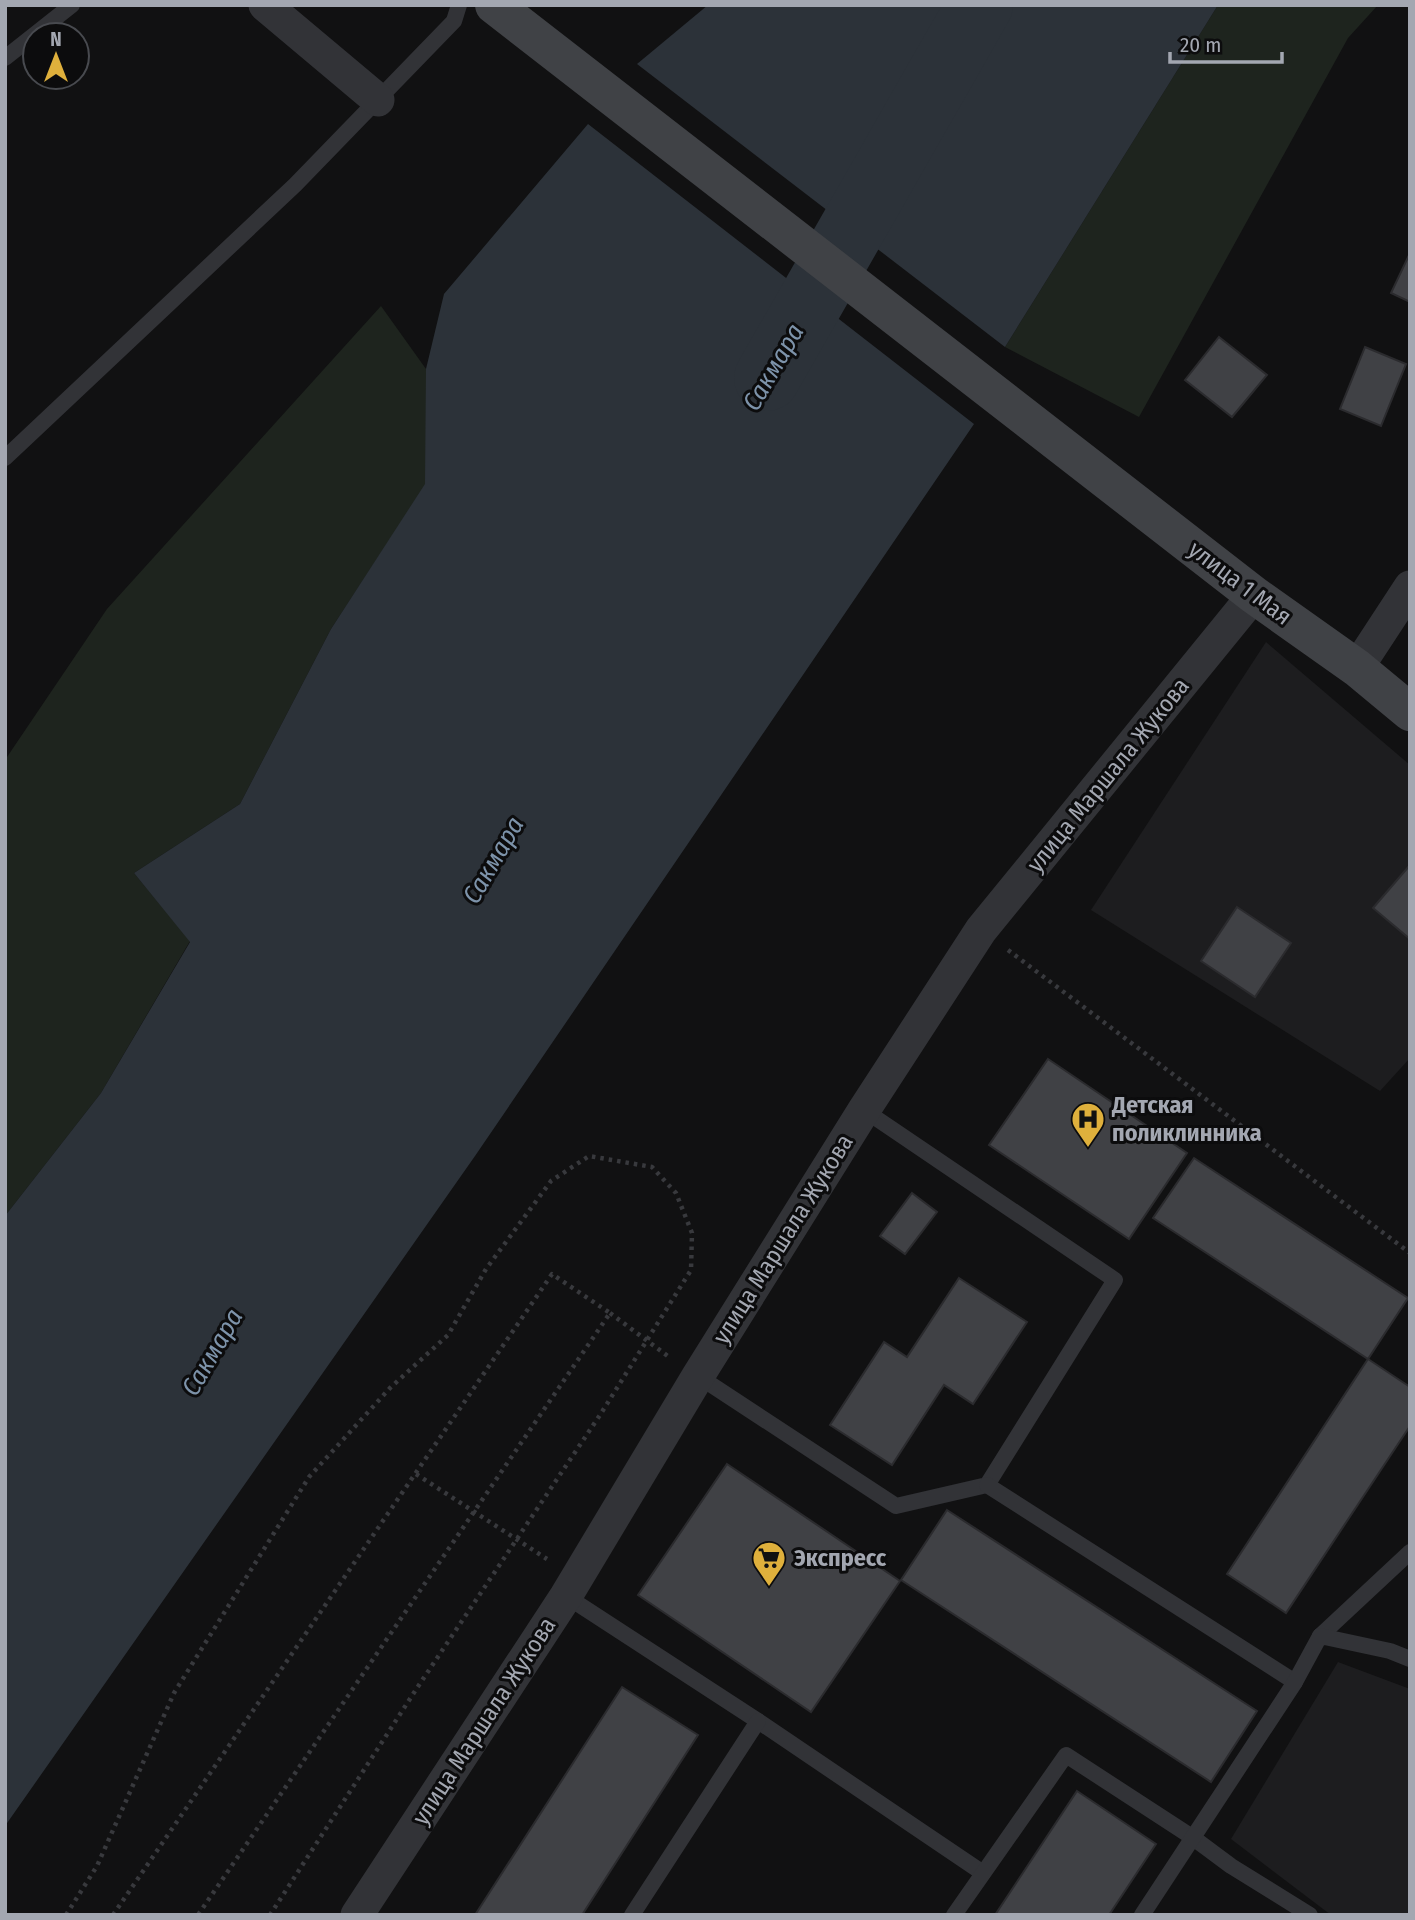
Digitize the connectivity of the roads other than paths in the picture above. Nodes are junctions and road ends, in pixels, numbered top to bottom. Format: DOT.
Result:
graph roads {
  1 [pos="72,5"];
  2 [pos="265,5"];
  3 [pos="460,5"];
  4 [pos="494,5"];
  5 [pos="5,58"];
  6 [pos="378,100"];
  7 [pos="5,458"];
  8 [pos="1410,587"];
  9 [pos="1254,595"];
  10 [pos="1357,668"];
  11 [pos="1410,712"];
  12 [pos="864,1110"];
  13 [pos="698,1376"];
  14 [pos="987,1485"];
  15 [pos="1410,1552"];
  16 [pos="571,1587"];
  17 [pos="1321,1636"];
  18 [pos="1410,1659"];
  19 [pos="1295,1682"];
  20 [pos="758,1721"];
  21 [pos="1192,1837"];
  22 [pos="983,1873"];
  23 [pos="357,1915"];
  24 [pos="632,1915"];
  25 [pos="954,1915"];
  26 [pos="1142,1915"];
  27 [pos="1310,1915"];
  1 -- 5 [label="lane"];
  2 -- 6 [label="street"];
  3 -- 6 [label="lane"];
  4 -- 9 [label="main road, улица 1 Мая"];
  6 -- 7 [label="lane"];
  8 -- 10 [label="street"];
  9 -- 10 [label="main road, улица 1 Мая"];
  9 -- 12 [label="street, улица Маршала Жукова"];
  10 -- 11 [label="main road, улица 1 Мая"];
  12 -- 13 [label="street, улица Маршала Жукова"];
  12 -- 14 [label="lane"];
  13 -- 14 [label="lane"];
  13 -- 16 [label="street, улица Маршала Жукова"];
  14 -- 19 [label="lane"];
  15 -- 17 [label="lane"];
  16 -- 20 [label="lane"];
  16 -- 23 [label="street, улица Маршала Жукова"];
  17 -- 18 [label="lane"];
  17 -- 19 [label="lane"];
  19 -- 21 [label="lane"];
  20 -- 22 [label="lane"];
  20 -- 24 [label="lane"];
  21 -- 22 [label="lane"];
  21 -- 26 [label="lane"];
  21 -- 27 [label="lane"];
  22 -- 25 [label="lane"];
}
